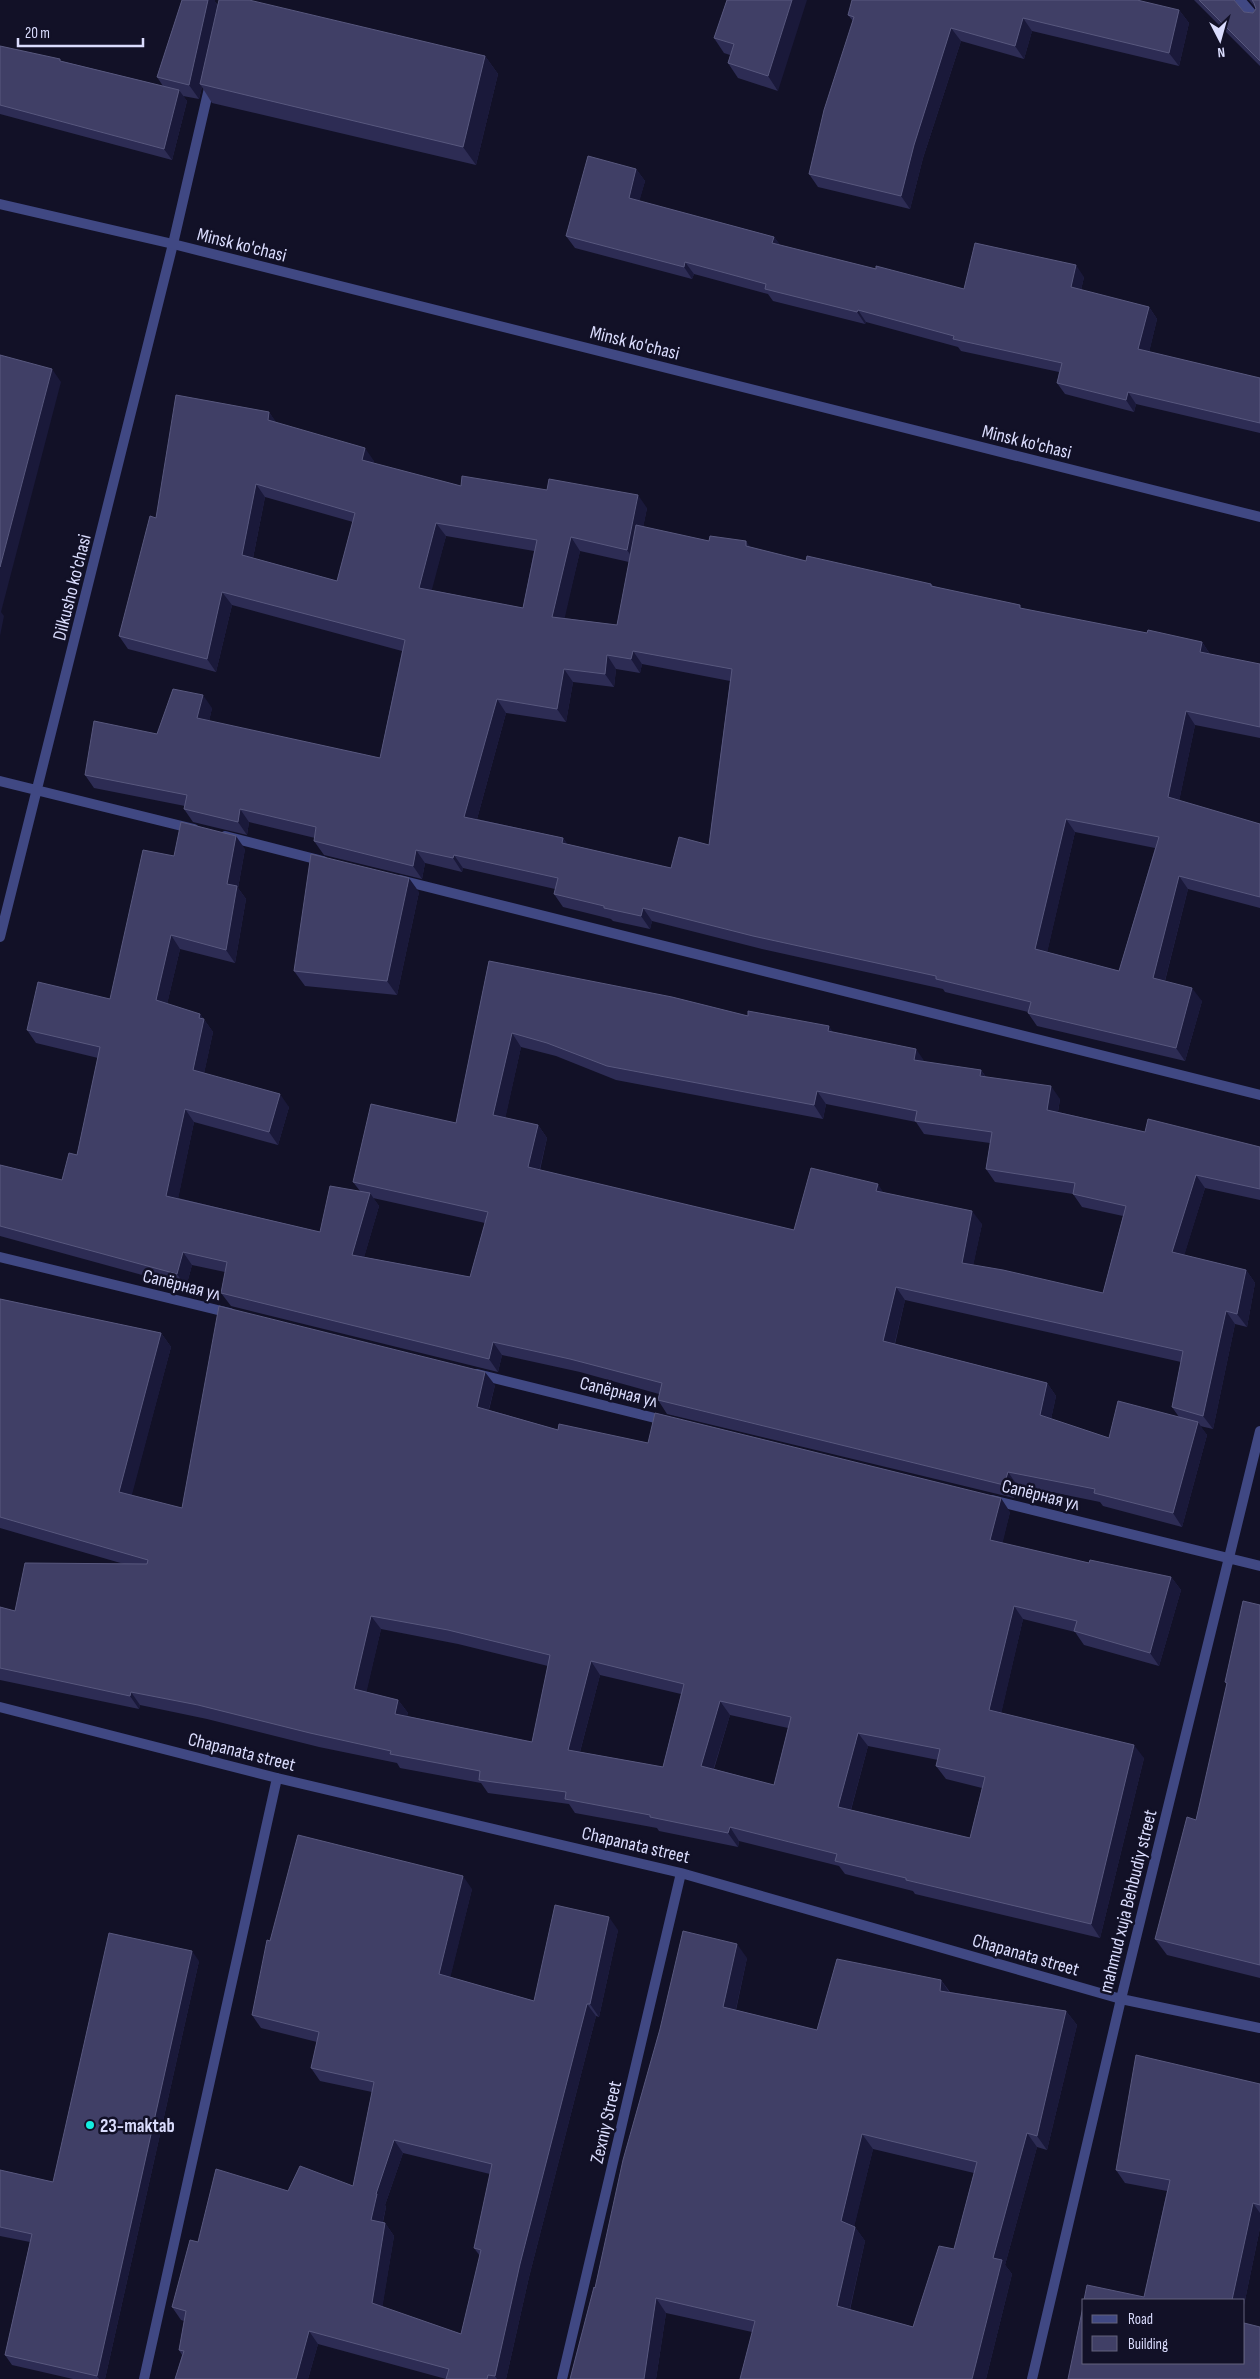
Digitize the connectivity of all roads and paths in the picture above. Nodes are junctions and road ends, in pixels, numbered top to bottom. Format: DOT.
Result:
graph roads {
  1 [pos="1240,0"];
  2 [pos="1260,23"];
  3 [pos="212,75"];
  4 [pos="0,204"];
  5 [pos="173,244"];
  6 [pos="1260,517"];
  7 [pos="0,781"];
  8 [pos="38,790"];
  9 [pos="329,862"];
  10 [pos="387,877"];
  11 [pos="0,937"];
  12 [pos="1260,1095"];
  13 [pos="0,1257"];
  14 [pos="242,1316"];
  15 [pos="465,1371"];
  16 [pos="678,1423"];
  17 [pos="1260,1432"];
  18 [pos="978,1497"];
  19 [pos="1229,1559"];
  20 [pos="1260,1566"];
  21 [pos="0,1707"];
  22 [pos="277,1778"];
  23 [pos="681,1872"];
  24 [pos="1121,1999"];
  25 [pos="1260,2028"];
  26 [pos="144,2379"];
  27 [pos="562,2379"];
  28 [pos="1032,2379"];
  1 -- 2 [label="street"];
  3 -- 5 [label="street, Dilkusho ko'chasi"];
  4 -- 5 [label="street, Minsk ko'chasi"];
  5 -- 6 [label="street, Minsk ko'chasi"];
  5 -- 8 [label="street, Dilkusho ko'chasi"];
  7 -- 8 [label="street"];
  8 -- 9 [label="street"];
  8 -- 11 [label="street, Dilkusho ko'chasi"];
  10 -- 12 [label="street"];
  13 -- 14 [label="street, Сапёрная ул"];
  15 -- 16 [label="street, Сапёрная ул"];
  17 -- 19 [label="street, mahmud xuja Behbudiy street"];
  18 -- 19 [label="street, Сапёрная ул"];
  19 -- 20 [label="street, Сапёрная ул"];
  19 -- 24 [label="street, mahmud xuja Behbudiy street"];
  21 -- 22 [label="street, Chapanata street"];
  22 -- 23 [label="street, Chapanata street"];
  22 -- 26 [label="street"];
  23 -- 24 [label="street, Chapanata street"];
  23 -- 27 [label="street, Zexniy Street"];
  24 -- 25 [label="street, Chapanata street"];
  24 -- 28 [label="street, mahmud xuja Behbudiy street"];
}
